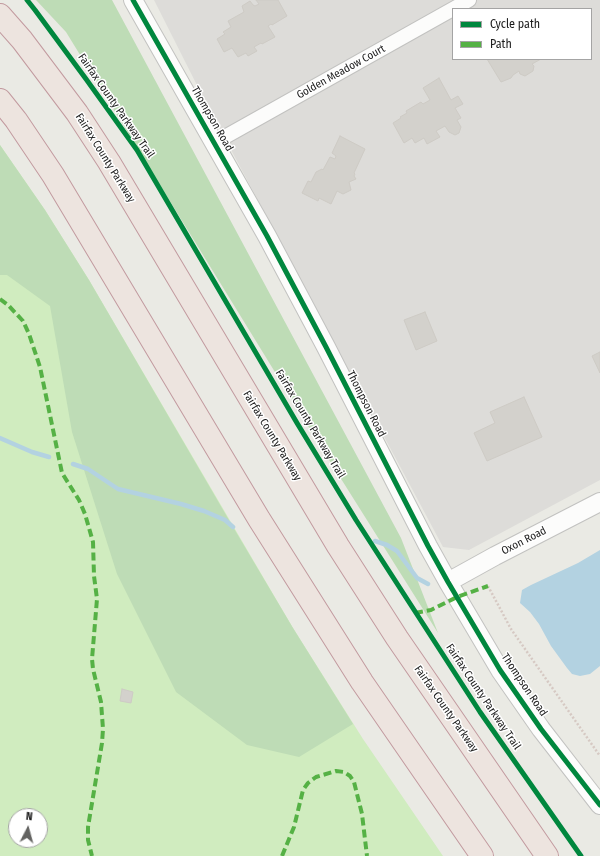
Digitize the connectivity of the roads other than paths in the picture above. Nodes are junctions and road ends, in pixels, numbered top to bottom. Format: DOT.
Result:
graph roads {
  1 [pos="133,0"];
  2 [pos="469,0"];
  3 [pos="455,8"];
  4 [pos="452,10"];
  5 [pos="0,15"];
  6 [pos="0,100"];
  7 [pos="214,143"];
  8 [pos="600,502"];
  9 [pos="448,582"];
  10 [pos="600,806"];
  11 [pos="482,856"];
  12 [pos="547,856"];
  1 -- 7 [label="street, Thompson Road"];
  2 -- 3 [label="street, Golden Meadow Court"];
  4 -- 7 [label="street, Golden Meadow Court"];
  5 -- 12 [label="highway, Fairfax County Parkway"];
  6 -- 11 [label="highway"];
  7 -- 9 [label="street, Thompson Road"];
  8 -- 9 [label="street, Oxon Road"];
  9 -- 10 [label="street, Thompson Road"];
}
